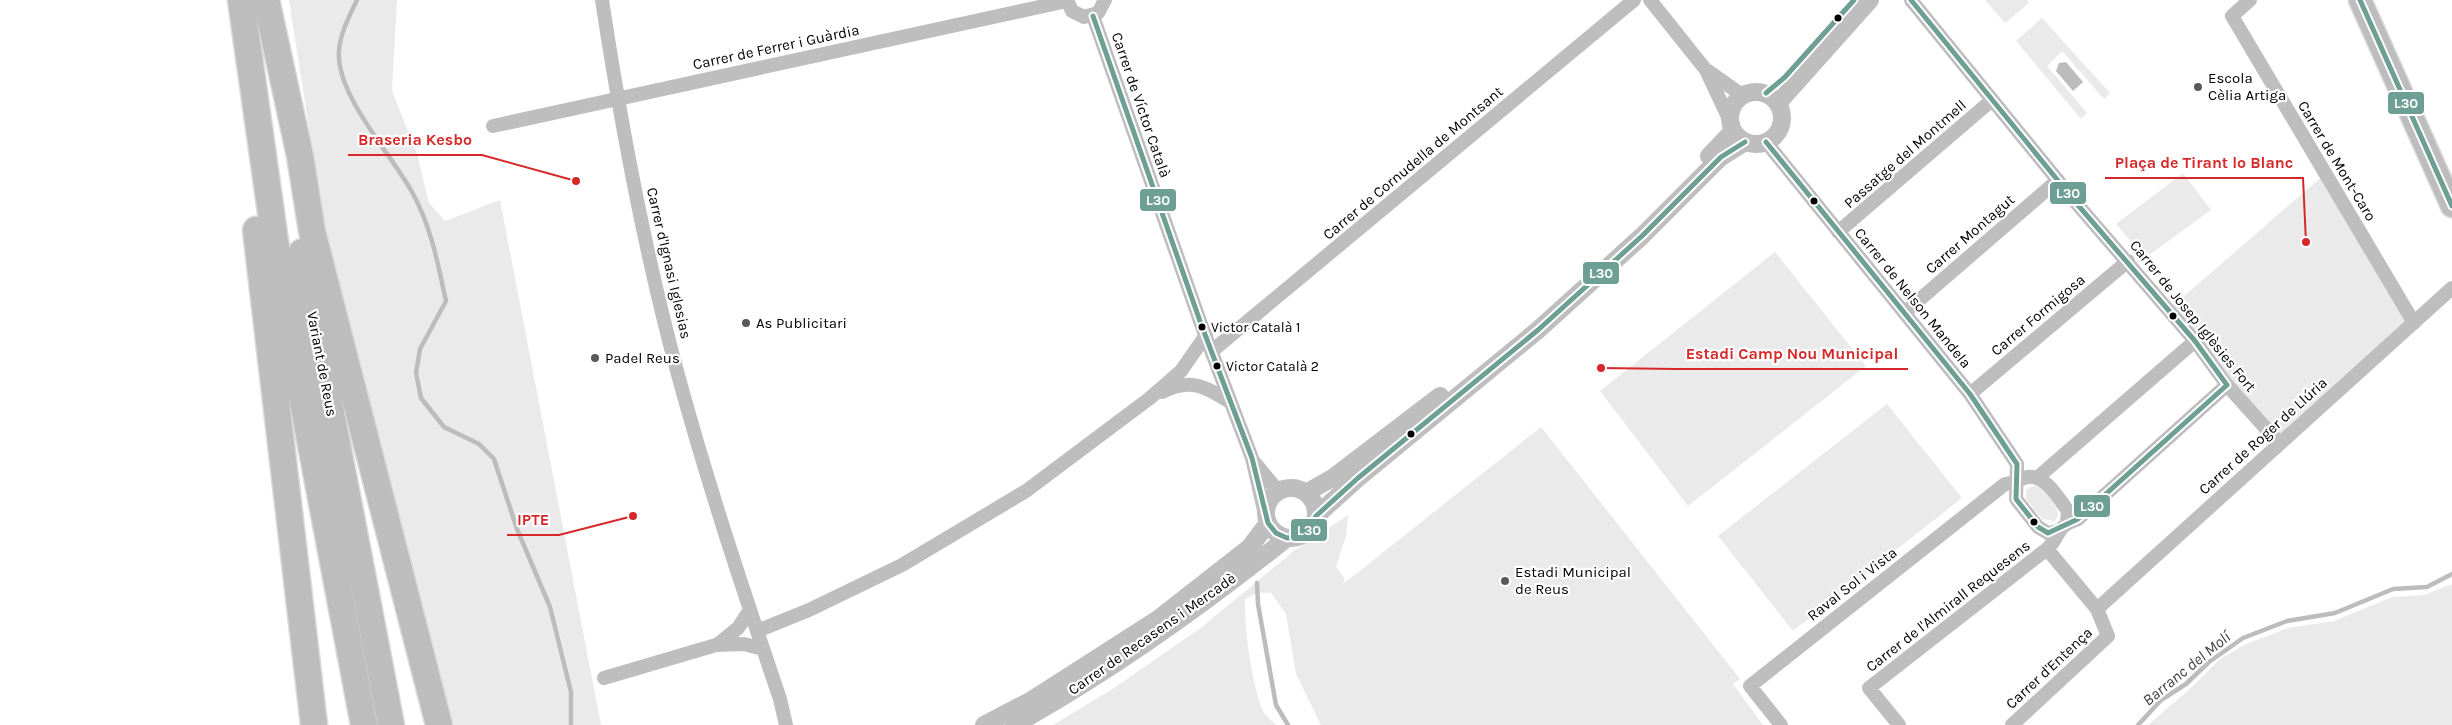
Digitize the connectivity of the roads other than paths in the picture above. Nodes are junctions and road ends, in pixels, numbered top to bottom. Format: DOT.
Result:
graph roads {
  1 [pos="236,0"];
  2 [pos="240,0"];
  3 [pos="602,0"];
  4 [pos="1105,0"];
  5 [pos="1634,0"];
  6 [pos="1650,0"];
  7 [pos="1854,0"];
  8 [pos="1870,0"];
  9 [pos="1911,0"];
  10 [pos="2250,0"];
  11 [pos="2360,0"];
  12 [pos="2374,0"];
  13 [pos="1067,1"];
  14 [pos="266,2"];
  15 [pos="1093,16"];
  16 [pos="1706,70"];
  17 [pos="1742,95"];
  18 [pos="617,98"];
  19 [pos="1772,98"];
  20 [pos="1992,100"];
  21 [pos="493,126"];
  22 [pos="1736,131"];
  23 [pos="1766,142"];
  24 [pos="2452,174"];
  25 [pos="2058,180"];
  26 [pos="2452,206"];
  27 [pos="1838,232"];
  28 [pos="2128,261"];
  29 [pos="2452,288"];
  30 [pos="1904,313"];
  31 [pos="2414,323"];
  32 [pos="1206,335"];
  33 [pos="2195,341"];
  34 [pos="1212,351"];
  35 [pos="2227,385"];
  36 [pos="1970,394"];
  37 [pos="1150,398"];
  38 [pos="1230,402"];
  39 [pos="2279,443"];
  40 [pos="1252,458"];
  41 [pos="2037,478"];
  42 [pos="2016,483"];
  43 [pos="1278,492"];
  44 [pos="1306,493"];
  45 [pos="1316,516"];
  46 [pos="1267,521"];
  47 [pos="2062,527"];
  48 [pos="1287,538"];
  49 [pos="2047,549"];
  50 [pos="2096,609"];
  51 [pos="750,610"];
  52 [pos="757,631"];
  53 [pos="2108,636"];
  54 [pos="716,645"];
  55 [pos="764,650"];
  56 [pos="604,678"];
  57 [pos="780,699"];
  58 [pos="314,725"];
  59 [pos="364,725"];
  60 [pos="391,725"];
  61 [pos="439,725"];
  62 [pos="786,725"];
  63 [pos="794,725"];
  64 [pos="984,725"];
  65 [pos="1014,725"];
  66 [pos="1781,725"];
  67 [pos="1899,725"];
  68 [pos="2012,725"];
  1 -- 58 [label="highway"];
  2 -- 59 [label="highway, Variant de Reus"];
  3 -- 18 [label="street, Carrer d'Ignasi Iglesias"];
  4 -- 15 [label="street"];
  5 -- 34 [label="street, Carrer de Cornudella de Montsant"];
  6 -- 16 [label="street"];
  7 -- 19 [label="street"];
  8 -- 19 [label="street"];
  9 -- 20 [label="street, Carrer de Josep Iglèsies Fort"];
  10 -- 31 [label="street, Carrer de Mont-Caro"];
  11 -- 26 [label="main road"];
  12 -- 24 [label="main road"];
  13 -- 15 [label="street"];
  13 -- 18 [label="street, Carrer de Ferrer i Guàrdia"];
  14 -- 60 [label="highway, Variant de Reus"];
  14 -- 61 [label="highway"];
  15 -- 32 [label="street, Carrer de Víctor Català"];
  16 -- 17 [label="street"];
  16 -- 22 [label="street"];
  17 -- 19 [label="street"];
  17 -- 22 [label="street"];
  18 -- 21 [label="street, Carrer de Ferrer i Guàrdia"];
  18 -- 51 [label="street, Carrer d'Ignasi Iglesias"];
  19 -- 23 [label="street"];
  20 -- 25 [label="street, Carrer de Josep Iglèsies Fort"];
  20 -- 27 [label="street, Passatge del Montmell"];
  22 -- 23 [label="street"];
  22 -- 44 [label="street"];
  22 -- 45 [label="street"];
  23 -- 27 [label="street, Carrer de Nelson Mandela"];
  25 -- 28 [label="street, Carrer de Josep Iglèsies Fort"];
  25 -- 30 [label="street, Carrer Montagut"];
  27 -- 30 [label="street, Carrer de Nelson Mandela"];
  28 -- 33 [label="street, Carrer de Josep Iglèsies Fort"];
  28 -- 36 [label="street, Carrer Formigosa"];
  29 -- 31 [label="street, Carrer de Roger de Llúria"];
  30 -- 36 [label="street, Carrer de Nelson Mandela"];
  31 -- 39 [label="street, Carrer de Roger de Llúria"];
  32 -- 34 [label="street, Carrer de Víctor Català"];
  32 -- 37 [label="street"];
  33 -- 35 [label="street, Carrer de Josep Iglèsies Fort"];
  33 -- 41 [label="street"];
  34 -- 38 [label="street, Carrer de Víctor Català"];
  35 -- 39 [label="street, Carrer de Josep Iglèsies Fort"];
  35 -- 47 [label="street"];
  36 -- 42 [label="street, Carrer de Nelson Mandela"];
  37 -- 38 [label="street"];
  37 -- 52 [label="street"];
  38 -- 40 [label="street, Carrer de Víctor Català"];
  39 -- 50 [label="street, Carrer de Roger de Llúria"];
  40 -- 43 [label="street, Carrer de Víctor Català"];
  40 -- 46 [label="street, Carrer de Víctor Català"];
  41 -- 42 [label="street"];
  41 -- 47 [label="street"];
  42 -- 47 [label="street, Carrer de Nelson Mandela"];
  42 -- 66 [label="street, Raval Sol i Vista"];
  43 -- 44 [label="street"];
  43 -- 46 [label="street"];
  44 -- 45 [label="street"];
  45 -- 48 [label="street"];
  46 -- 48 [label="street"];
  46 -- 64 [label="street, Carrer de Recasens i Mercadè"];
  47 -- 49 [label="street"];
  48 -- 65 [label="street, Carrer de Recasens i Mercadè"];
  49 -- 50 [label="street, Carrer de l'Almirall Requesens"];
  49 -- 67 [label="street, Carrer de l'Almirall Requesens"];
  50 -- 53 [label="street, Carrer de l'Almirall Requesens"];
  51 -- 52 [label="street, Carrer d'Ignasi Iglesias"];
  51 -- 54 [label="street"];
  52 -- 55 [label="street, Carrer d'Ignasi Iglesias"];
  53 -- 68 [label="street, Carrer d'Entença"];
  54 -- 55 [label="street"];
  54 -- 56 [label="street"];
  55 -- 57 [label="street, Carrer d'Ignasi Iglesias"];
  57 -- 62 [label="street, Carrer d'Ignasi Iglesias"];
  57 -- 63 [label="street, Carrer d'Ignasi Iglesias"];
}
